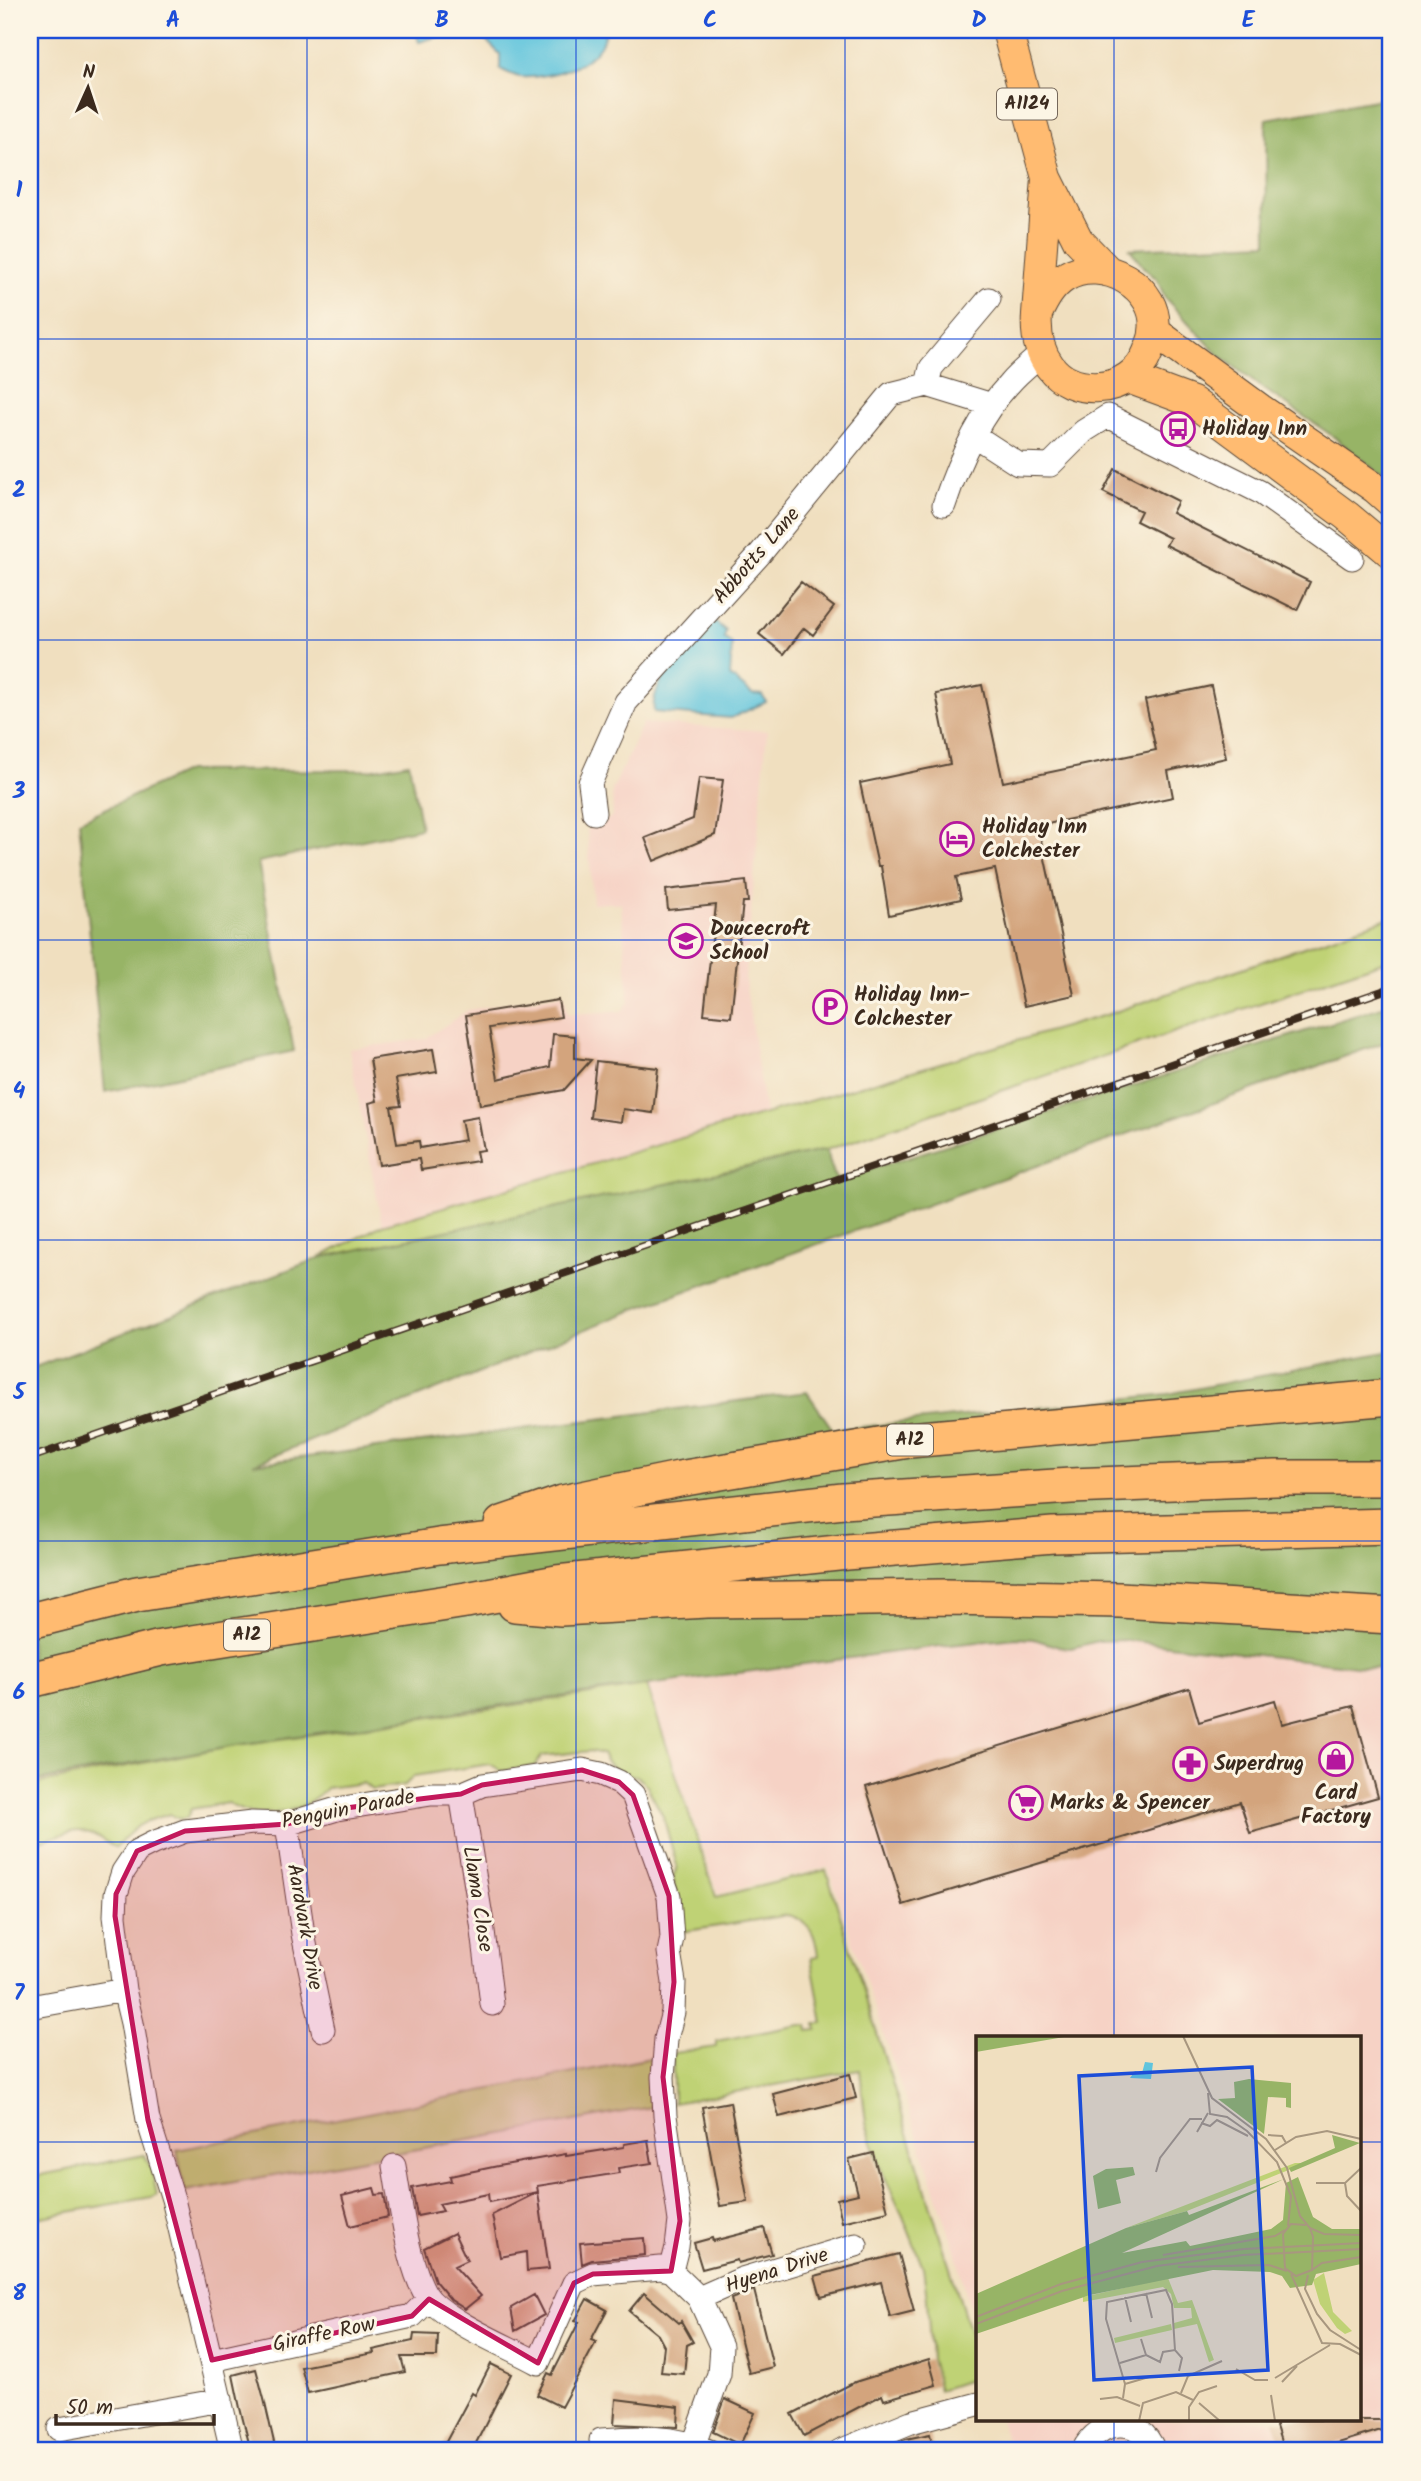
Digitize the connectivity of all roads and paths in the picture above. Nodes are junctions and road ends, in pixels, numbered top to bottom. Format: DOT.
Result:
graph roads {
  1 [pos="1007,30"];
  2 [pos="1047,178"];
  3 [pos="1107,270"];
  4 [pos="989,299"];
  5 [pos="1037,314"];
  6 [pos="1155,332"];
  7 [pos="1041,354"];
  8 [pos="1128,378"];
  9 [pos="928,385"];
  10 [pos="992,405"];
  11 [pos="975,436"];
  12 [pos="1391,502"];
  13 [pos="944,505"];
  14 [pos="1391,553"];
  15 [pos="1352,558"];
  16 [pos="594,813"];
  17 [pos="1391,1397"];
  18 [pos="1391,1478"];
  19 [pos="1391,1527"];
  20 [pos="439,1546"];
  21 [pos="466,1601"];
  22 [pos="1391,1616"];
  23 [pos="30,1621"];
  24 [pos="30,1681"];
  25 [pos="461,1794"];
  26 [pos="286,1824"];
  27 [pos="124,1990"];
  28 [pos="492,2004"];
  29 [pos="30,2007"];
  30 [pos="323,2030"];
  31 [pos="394,2166"];
  32 [pos="856,2245"];
  33 [pos="671,2271"];
  34 [pos="699,2298"];
  35 [pos="429,2299"];
  36 [pos="212,2360"];
  37 [pos="221,2400"];
  38 [pos="976,2405"];
  39 [pos="59,2429"];
  40 [pos="601,2440"];
  41 [pos="702,2448"];
  42 [pos="232,2451"];
  43 [pos="840,2451"];
  44 [pos="1083,2451"];
  45 [pos="1154,2451"];
  1 -- 2 [label="main road, A1124"];
  2 -- 3 [label="main road, A1124"];
  2 -- 5 [label="main road, A1124"];
  3 -- 5 [label="main road"];
  3 -- 6 [label="main road"];
  4 -- 9 [label="street"];
  5 -- 7 [label="main road"];
  6 -- 8 [label="main road"];
  6 -- 12 [label="main road"];
  7 -- 8 [label="main road"];
  7 -- 10 [label="street"];
  8 -- 14 [label="main road"];
  9 -- 10 [label="street"];
  9 -- 16 [label="street, Abbotts Lane"];
  10 -- 11 [label="street"];
  11 -- 13 [label="street"];
  11 -- 15 [label="street"];
  17 -- 20 [label="highway, A12"];
  18 -- 20 [label="highway, A12"];
  19 -- 21 [label="highway, A12"];
  20 -- 23 [label="highway, A12"];
  21 -- 22 [label="highway, A12"];
  21 -- 24 [label="highway, A12"];
  25 -- 26 [label="street, Penguin Parade"];
  25 -- 28 [label="street, Llama Close"];
  25 -- 33 [label="street, Penguin Parade"];
  26 -- 27 [label="street, Penguin Parade"];
  26 -- 30 [label="street, Aardvark Drive"];
  27 -- 29 [label="street"];
  27 -- 36 [label="street, Penguin Parade"];
  31 -- 35 [label="street"];
  32 -- 34 [label="street, Hyena Drive"];
  33 -- 34 [label="street"];
  33 -- 35 [label="street"];
  34 -- 41 [label="street"];
  35 -- 36 [label="street, Giraffe Row"];
  36 -- 37 [label="street, Penguin Parade"];
  37 -- 39 [label="street"];
  37 -- 42 [label="street, Penguin Parade"];
  38 -- 43 [label="street"];
  40 -- 41 [label="street"];
  44 -- 45 [label="street"];
}
